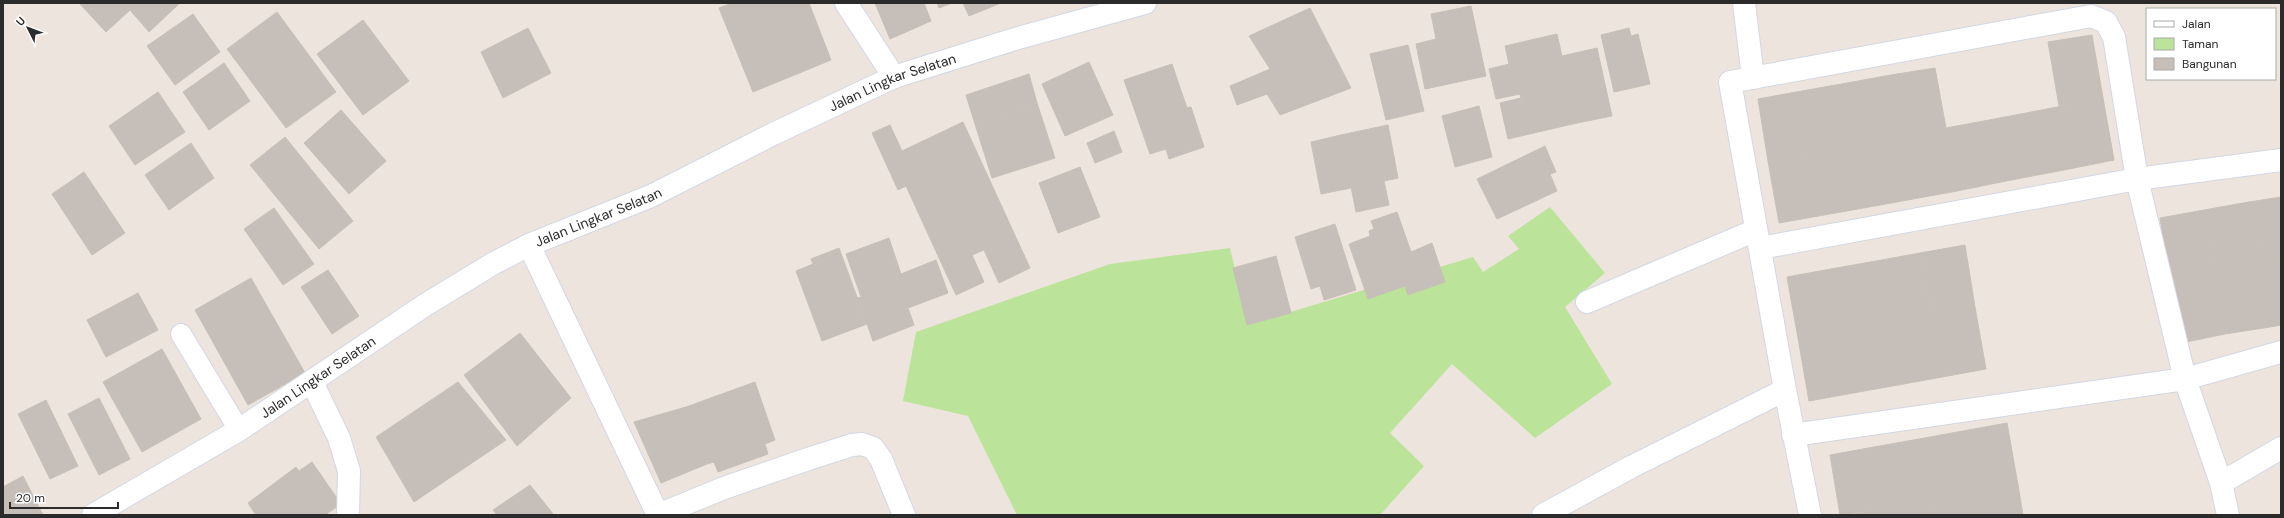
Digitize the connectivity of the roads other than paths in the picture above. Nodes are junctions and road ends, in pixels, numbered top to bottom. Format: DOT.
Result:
graph roads {
  1 [pos="846,3"];
  2 [pos="1145,3"];
  3 [pos="1744,3"];
  4 [pos="894,77"];
  5 [pos="1753,78"];
  6 [pos="2281,160"];
  7 [pos="2137,179"];
  8 [pos="1758,239"];
  9 [pos="529,245"];
  10 [pos="1587,302"];
  11 [pos="181,334"];
  12 [pos="2281,352"];
  13 [pos="2185,379"];
  14 [pos="312,382"];
  15 [pos="1785,390"];
  16 [pos="239,430"];
  17 [pos="1794,435"];
  18 [pos="2281,448"];
  19 [pos="2221,483"];
  20 [pos="92,515"];
  21 [pos="348,515"];
  22 [pos="658,515"];
  23 [pos="904,515"];
  24 [pos="1543,515"];
  25 [pos="1810,515"];
  26 [pos="2228,515"];
  1 -- 4 [label="street"];
  2 -- 4 [label="street, Jalan Lingkar Selatan"];
  3 -- 5 [label="street"];
  4 -- 9 [label="street, Jalan Lingkar Selatan"];
  5 -- 7 [label="street"];
  5 -- 8 [label="street"];
  6 -- 7 [label="street"];
  7 -- 8 [label="street"];
  7 -- 13 [label="street"];
  8 -- 10 [label="street"];
  8 -- 15 [label="street"];
  9 -- 14 [label="street, Jalan Lingkar Selatan"];
  9 -- 22 [label="street"];
  11 -- 16 [label="lane"];
  12 -- 13 [label="street"];
  13 -- 17 [label="street"];
  13 -- 19 [label="street"];
  14 -- 16 [label="street, Jalan Lingkar Selatan"];
  14 -- 21 [label="street"];
  15 -- 17 [label="street"];
  15 -- 24 [label="street"];
  16 -- 20 [label="street, Jalan Lingkar Selatan"];
  17 -- 25 [label="street"];
  18 -- 19 [label="street"];
  19 -- 26 [label="street"];
  22 -- 23 [label="street"];
}
